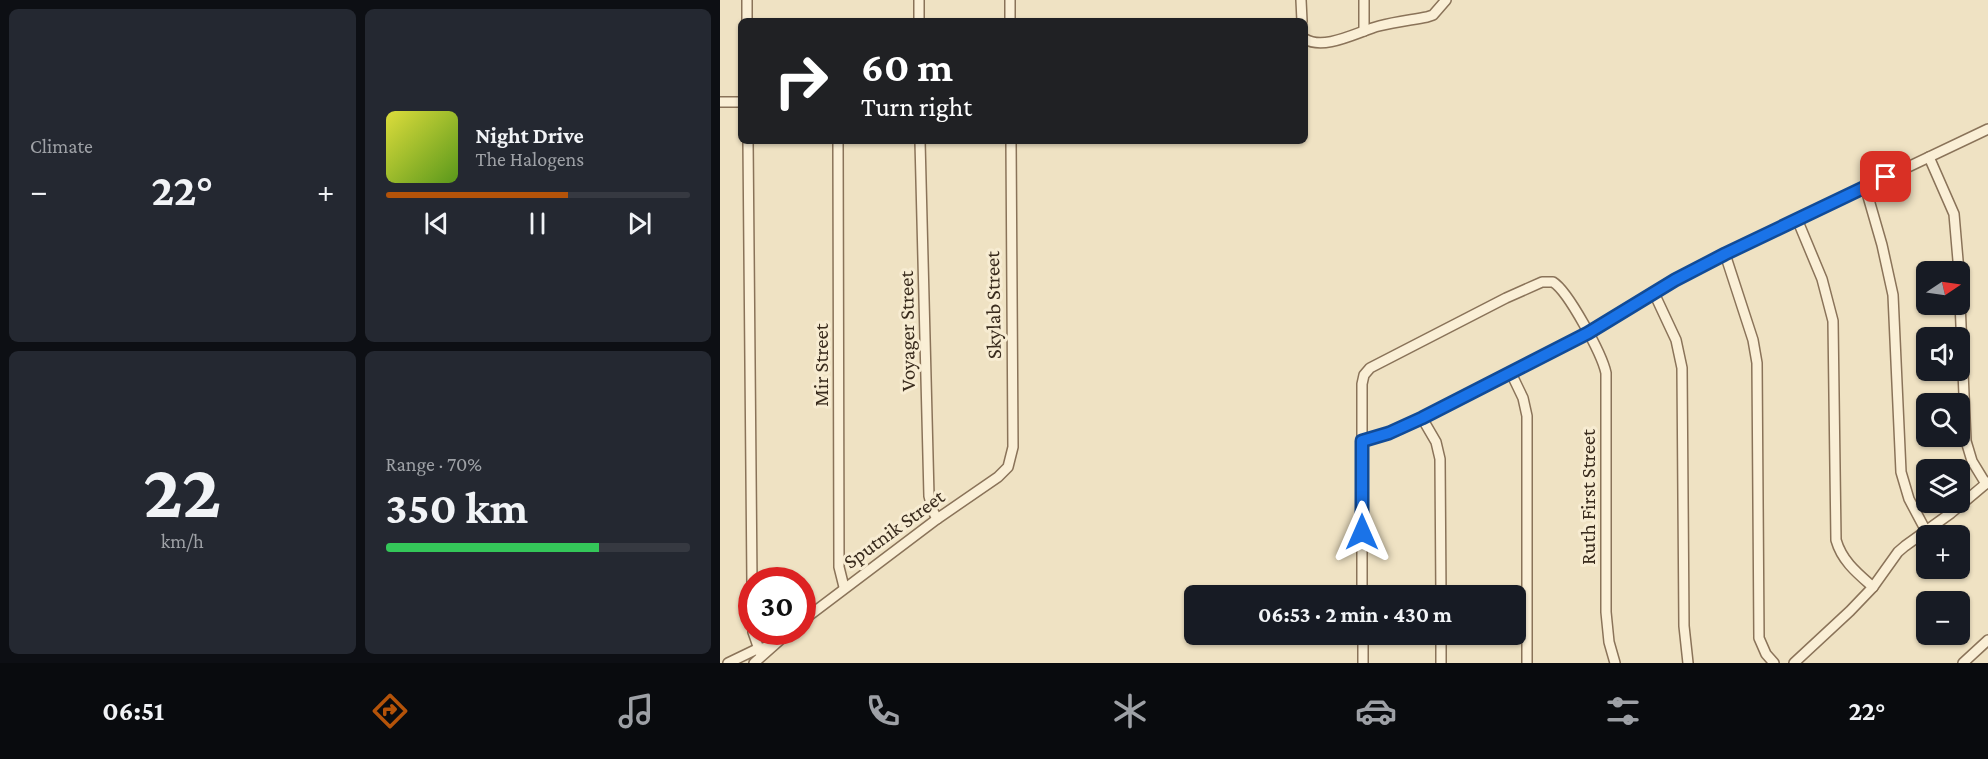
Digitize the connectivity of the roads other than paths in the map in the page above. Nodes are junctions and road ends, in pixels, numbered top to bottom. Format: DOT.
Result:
graph roads {
  1 [pos="747,0"];
  2 [pos="919,0"];
  3 [pos="1010,0"];
  4 [pos="1300,0"];
  5 [pos="1364,0"];
  6 [pos="1435,0"];
  7 [pos="1446,0"];
  8 [pos="1435,11"];
  9 [pos="747,18"];
  10 [pos="919,18"];
  11 [pos="1010,18"];
  12 [pos="1302,18"];
  13 [pos="1364,31"];
  14 [pos="1308,40"];
  15 [pos="720,102"];
  16 [pos="738,102"];
  17 [pos="1988,129"];
  18 [pos="748,144"];
  19 [pos="838,144"];
  20 [pos="920,144"];
  21 [pos="1011,144"];
  22 [pos="1929,157"];
  23 [pos="1865,186"];
  24 [pos="1797,219"];
  25 [pos="1725,254"];
  26 [pos="1958,261"];
  27 [pos="1654,293"];
  28 [pos="1961,315"];
  29 [pos="1588,333"];
  30 [pos="1511,373"];
  31 [pos="1422,418"];
  32 [pos="1362,441"];
  33 [pos="1008,467"];
  34 [pos="1987,483"];
  35 [pos="937,519"];
  36 [pos="1923,525"];
  37 [pos="1934,525"];
  38 [pos="1916,538"];
  39 [pos="752,567"];
  40 [pos="1362,585"];
  41 [pos="1440,585"];
  42 [pos="844,587"];
  43 [pos="1873,587"];
  44 [pos="816,610"];
  45 [pos="1988,640"];
  46 [pos="772,645"];
  47 [pos="1362,645"];
  48 [pos="1441,645"];
  49 [pos="758,656"];
  50 [pos="728,663"];
  51 [pos="1363,663"];
  52 [pos="1441,663"];
  53 [pos="1527,663"];
  54 [pos="1615,663"];
  55 [pos="1688,663"];
  56 [pos="1774,663"];
  57 [pos="1794,663"];
  58 [pos="1963,663"];
  1 -- 9 [label="street"];
  2 -- 10 [label="street"];
  3 -- 11 [label="street"];
  4 -- 12 [label="street"];
  5 -- 13 [label="street"];
  6 -- 8 [label="street"];
  7 -- 8 [label="street"];
  8 -- 13 [label="street"];
  13 -- 14 [label="street"];
  15 -- 16 [label="street"];
  17 -- 22 [label="street"];
  18 -- 39 [label="street"];
  19 -- 42 [label="street, Mir Street"];
  20 -- 35 [label="street, Voyager Street"];
  21 -- 33 [label="street, Skylab Street"];
  22 -- 23 [label="street"];
  22 -- 26 [label="street"];
  23 -- 24 [label="street"];
  23 -- 36 [label="street"];
  24 -- 25 [label="street"];
  24 -- 43 [label="street"];
  25 -- 27 [label="street"];
  25 -- 56 [label="street"];
  27 -- 29 [label="street"];
  27 -- 55 [label="street"];
  28 -- 34 [label="street"];
  29 -- 30 [label="street"];
  29 -- 32 [label="street, Ruth First Street"];
  29 -- 54 [label="street, Ruth First Street"];
  30 -- 31 [label="street"];
  30 -- 53 [label="street"];
  31 -- 32 [label="street"];
  31 -- 41 [label="street"];
  32 -- 40 [label="street"];
  33 -- 35 [label="street, Sputnik Street"];
  34 -- 37 [label="street"];
  35 -- 42 [label="street, Sputnik Street"];
  38 -- 43 [label="street"];
  42 -- 44 [label="street, Sputnik Street"];
  43 -- 57 [label="street"];
  45 -- 58 [label="street"];
  46 -- 49 [label="street"];
  47 -- 51 [label="street"];
  48 -- 52 [label="street"];
  49 -- 50 [label="street"];
}
